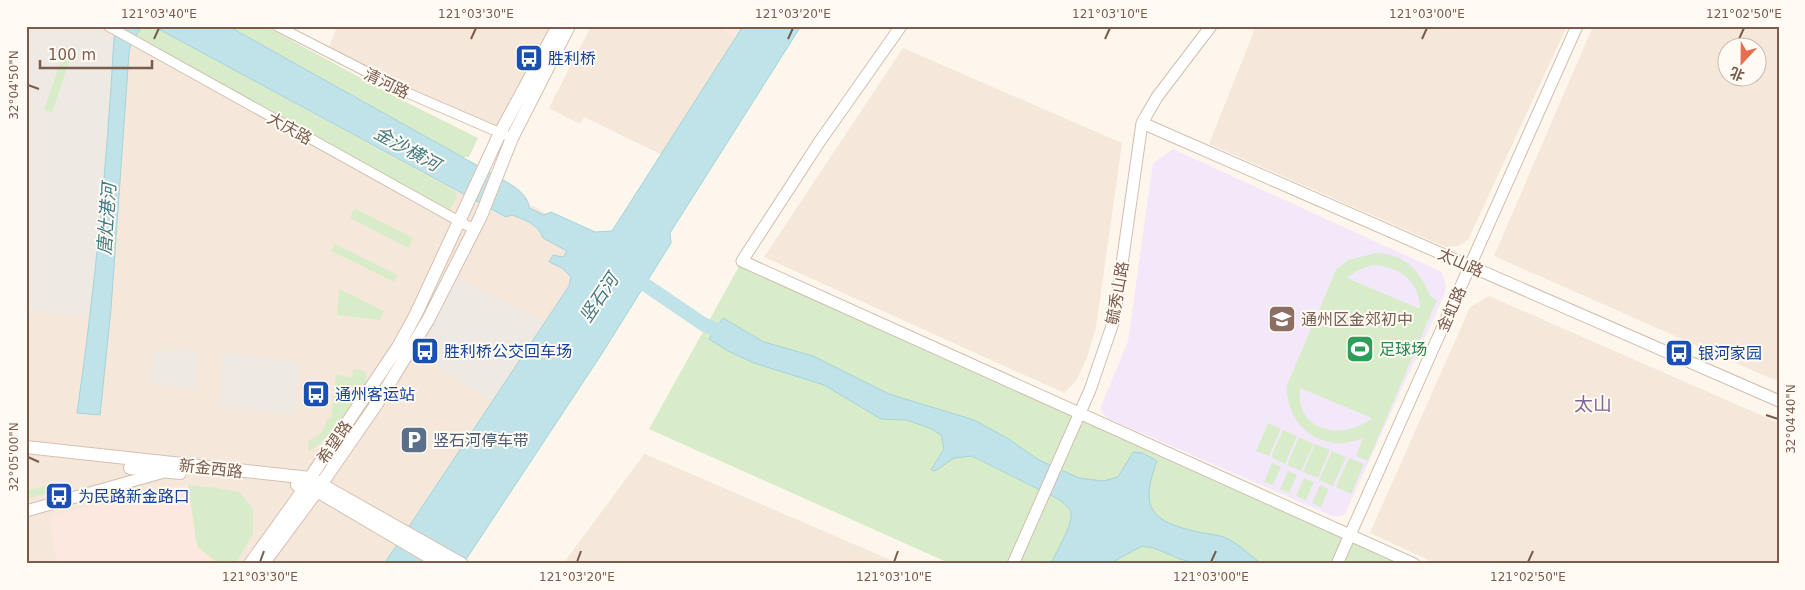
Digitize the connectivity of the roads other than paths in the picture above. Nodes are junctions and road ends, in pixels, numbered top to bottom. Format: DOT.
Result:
graph roads {
  1 [pos="108,26"];
  2 [pos="277,26"];
  3 [pos="558,26"];
  4 [pos="569,26"];
  5 [pos="901,26"];
  6 [pos="1211,26"];
  7 [pos="1577,26"];
  8 [pos="1142,123"];
  9 [pos="507,140"];
  10 [pos="460,222"];
  11 [pos="473,229"];
  12 [pos="1470,266"];
  13 [pos="1779,401"];
  14 [pos="1080,414"];
  15 [pos="26,447"];
  16 [pos="26,455"];
  17 [pos="197,467"];
  18 [pos="164,472"];
  19 [pos="314,485"];
  20 [pos="26,510"];
  21 [pos="384,525"];
  22 [pos="1349,535"];
  23 [pos="250,564"];
  24 [pos="263,564"];
  25 [pos="441,564"];
  26 [pos="462,564"];
  27 [pos="1013,564"];
  28 [pos="1337,564"];
  29 [pos="1414,564"];
  1 -- 10 [label="street, 大庆路"];
  2 -- 9 [label="street, 清河路"];
  3 -- 9 [label="main road"];
  4 -- 9 [label="main road"];
  5 -- 14 [label="street"];
  6 -- 8 [label="street, 毓秀山路"];
  7 -- 12 [label="street, 金虹路"];
  8 -- 12 [label="street, 太山路"];
  8 -- 14 [label="street, 毓秀山路"];
  9 -- 10 [label="main road, 希望路"];
  9 -- 11 [label="main road, 希望路"];
  10 -- 11 [label="street, 大庆路"];
  10 -- 19 [label="main road, 希望路"];
  11 -- 19 [label="main road, 希望路"];
  12 -- 13 [label="street, 太山路"];
  12 -- 22 [label="street, 金虹路"];
  14 -- 22 [label="street"];
  14 -- 27 [label="street, 毓秀山路"];
  15 -- 17 [label="main road, 新金西路"];
  16 -- 18 [label="main road, 新金西路"];
  17 -- 18 [label="street"];
  17 -- 19 [label="main road, 新金西路"];
  18 -- 19 [label="main road, 新金西路"];
  18 -- 20 [label="street"];
  19 -- 21 [label="main road, 新金西路"];
  19 -- 23 [label="main road, 希望路"];
  19 -- 24 [label="main road, 希望路"];
  21 -- 25 [label="main road"];
  21 -- 26 [label="main road"];
  22 -- 28 [label="street, 金虹路"];
  22 -- 29 [label="street"];
}
